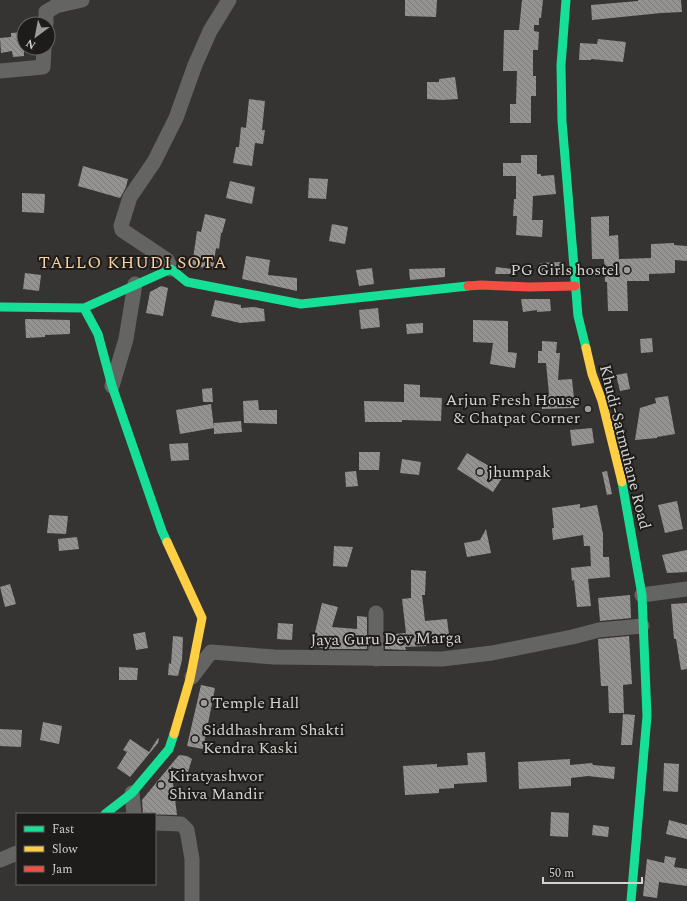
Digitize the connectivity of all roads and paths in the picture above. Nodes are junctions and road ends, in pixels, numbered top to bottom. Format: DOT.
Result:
graph roads {
  1 [pos="82,0"];
  2 [pos="228,0"];
  3 [pos="566,0"];
  4 [pos="46,16"];
  5 [pos="44,56"];
  6 [pos="0,71"];
  7 [pos="171,269"];
  8 [pos="135,284"];
  9 [pos="575,286"];
  10 [pos="0,307"];
  11 [pos="84,308"];
  12 [pos="112,386"];
  13 [pos="687,589"];
  14 [pos="642,595"];
  15 [pos="376,613"];
  16 [pos="642,626"];
  17 [pos="199,632"];
  18 [pos="211,652"];
  19 [pos="376,659"];
  20 [pos="190,679"];
  21 [pos="132,793"];
  22 [pos="106,813"];
  23 [pos="134,813"];
  24 [pos="156,823"];
  25 [pos="16,853"];
  26 [pos="0,860"];
  27 [pos="192,901"];
  28 [pos="631,901"];
  1 -- 4 [label="street"];
  2 -- 7 [label="street"];
  3 -- 9 [label="street, Khudi-Satmuhane Road"];
  5 -- 6 [label="street"];
  7 -- 8 [label="street"];
  7 -- 9 [label="street"];
  8 -- 11 [label="street"];
  8 -- 12 [label="street"];
  9 -- 14 [label="street, Khudi-Satmuhane Road"];
  10 -- 11 [label="street"];
  11 -- 12 [label="street"];
  12 -- 17 [label="street"];
  13 -- 14 [label="street"];
  14 -- 16 [label="street, Khudi-Satmuhane Road"];
  15 -- 19 [label="street"];
  16 -- 19 [label="street, Jaya Guru Dev Marga"];
  16 -- 28 [label="street, Khudi-Satmuhane Road"];
  17 -- 18 [label="street"];
  17 -- 20 [label="street"];
  18 -- 19 [label="street, Jaya Guru Dev Marga"];
  18 -- 20 [label="street"];
  20 -- 21 [label="street"];
  21 -- 22 [label="street"];
  21 -- 23 [label="street"];
  24 -- 27 [label="street"];
  25 -- 26 [label="street"];
}
